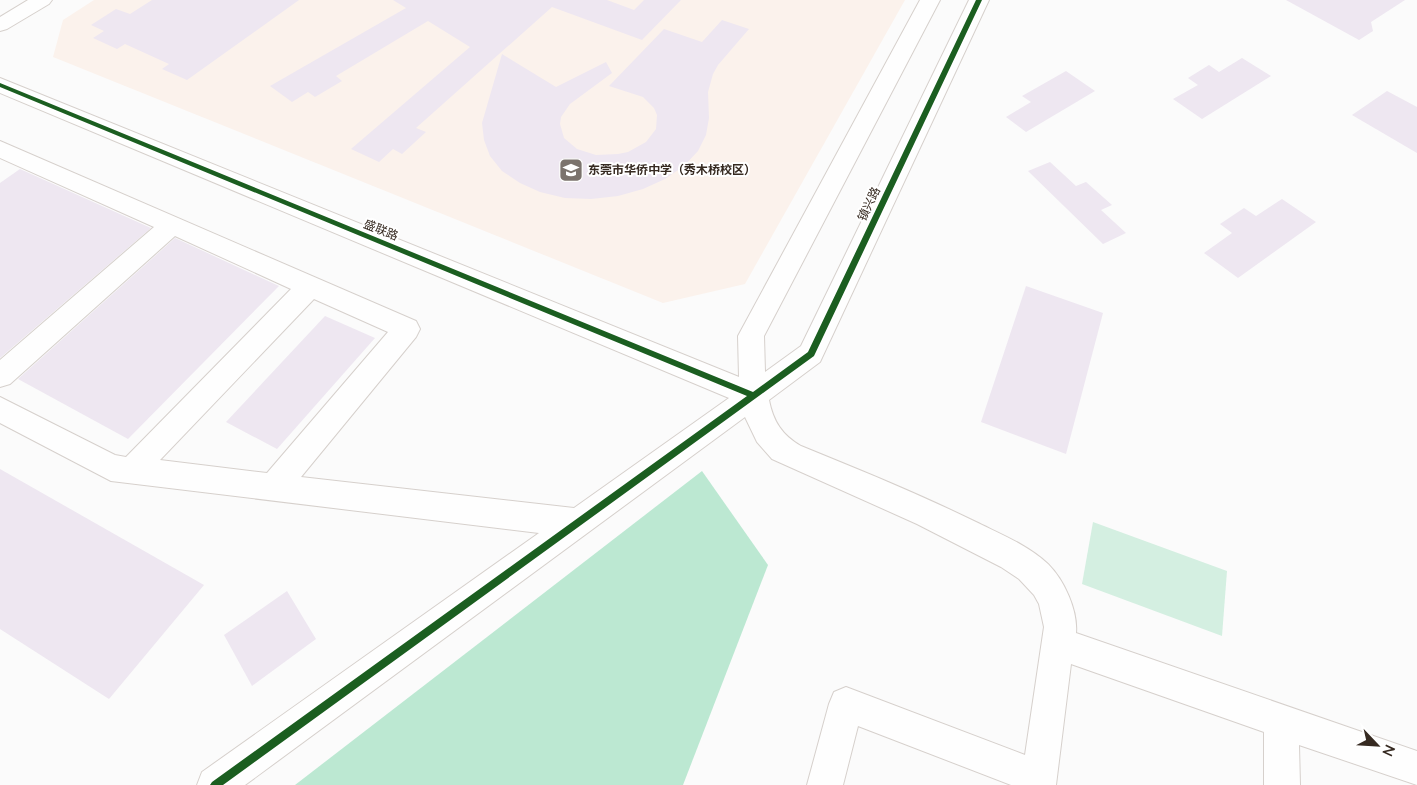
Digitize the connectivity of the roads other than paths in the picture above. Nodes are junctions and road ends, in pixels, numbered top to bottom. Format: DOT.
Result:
graph roads {
  1 [pos="42,0"];
  2 [pos="930,0"];
  3 [pos="979,0"];
  4 [pos="0,25"];
  5 [pos="0,85"];
  6 [pos="3,153"];
  7 [pos="172,225"];
  8 [pos="310,286"];
  9 [pos="0,376"];
  10 [pos="753,396"];
  11 [pos="0,409"];
  12 [pos="132,470"];
  13 [pos="274,487"];
  14 [pos="577,523"];
  15 [pos="1058,643"];
  16 [pos="1281,722"];
  17 [pos="1417,769"];
  18 [pos="1038,782"];
  19 [pos="215,785"];
  20 [pos="824,785"];
  21 [pos="1282,785"];
  1 -- 4 [label="street"];
  2 -- 10 [label="street"];
  3 -- 10 [label="street, 镇兴路"];
  5 -- 10 [label="street, 盛联路"];
  6 -- 7 [label="street"];
  7 -- 8 [label="street"];
  7 -- 9 [label="street"];
  8 -- 12 [label="street"];
  8 -- 13 [label="street"];
  10 -- 14 [label="street, 镇兴路"];
  10 -- 15 [label="street"];
  11 -- 12 [label="street"];
  12 -- 13 [label="street"];
  13 -- 14 [label="street"];
  14 -- 19 [label="street, 镇兴路"];
  15 -- 16 [label="street"];
  15 -- 18 [label="street"];
  16 -- 17 [label="street"];
  16 -- 21 [label="street"];
  18 -- 20 [label="street"];
}
